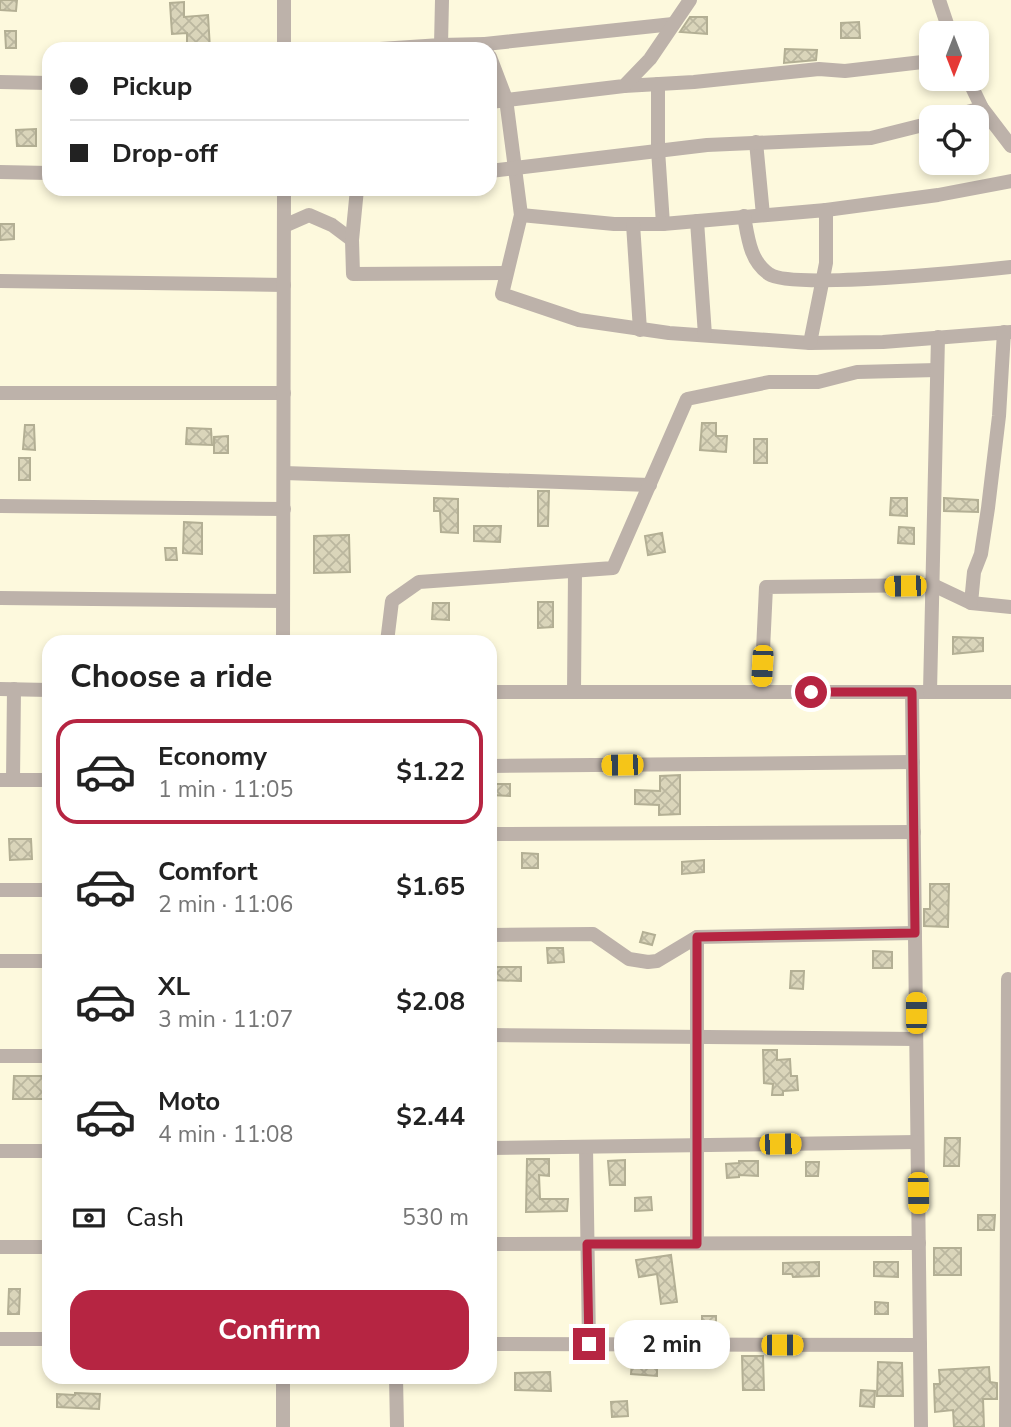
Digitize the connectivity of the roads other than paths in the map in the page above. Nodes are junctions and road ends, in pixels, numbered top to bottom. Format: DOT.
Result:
graph roads {
  1 [pos="284,0"];
  2 [pos="442,0"];
  3 [pos="690,0"];
  4 [pos="939,0"];
  5 [pos="946,21"];
  6 [pos="673,24"];
  7 [pos="284,42"];
  8 [pos="441,42"];
  9 [pos="497,49"];
  10 [pos="919,62"];
  11 [pos="497,76"];
  12 [pos="0,82"];
  13 [pos="42,83"];
  14 [pos="658,84"];
  15 [pos="624,86"];
  16 [pos="506,99"];
  17 [pos="497,101"];
  18 [pos="989,117"];
  19 [pos="919,126"];
  20 [pos="756,142"];
  21 [pos="1011,146"];
  22 [pos="658,150"];
  23 [pos="515,169"];
  24 [pos="497,171"];
  25 [pos="0,172"];
  26 [pos="42,173"];
  27 [pos="1011,181"];
  28 [pos="284,196"];
  29 [pos="357,196"];
  30 [pos="826,210"];
  31 [pos="521,215"];
  32 [pos="763,215"];
  33 [pos="744,216"];
  34 [pos="697,221"];
  35 [pos="633,224"];
  36 [pos="663,224"];
  37 [pos="284,226"];
  38 [pos="352,240"];
  39 [pos="1011,267"];
  40 [pos="506,273"];
  41 [pos="822,280"];
  42 [pos="0,281"];
  43 [pos="284,285"];
  44 [pos="640,330"];
  45 [pos="1007,332"];
  46 [pos="705,335"];
  47 [pos="938,337"];
  48 [pos="810,343"];
  49 [pos="937,370"];
  50 [pos="0,393"];
  51 [pos="284,393"];
  52 [pos="284,474"];
  53 [pos="650,485"];
  54 [pos="0,506"];
  55 [pos="284,509"];
  56 [pos="575,571"];
  57 [pos="933,585"];
  58 [pos="0,598"];
  59 [pos="283,601"];
  60 [pos="971,603"];
  61 [pos="1011,607"];
  62 [pos="283,635"];
  63 [pos="388,635"];
  64 [pos="7,689"];
  65 [pos="42,690"];
  66 [pos="497,692"];
  67 [pos="574,692"];
  68 [pos="761,692"];
  69 [pos="912,692"];
  70 [pos="930,692"];
  71 [pos="1011,692"];
  72 [pos="913,762"];
  73 [pos="497,766"];
  74 [pos="7,780"];
  75 [pos="42,780"];
  76 [pos="914,832"];
  77 [pos="497,834"];
  78 [pos="0,890"];
  79 [pos="42,890"];
  80 [pos="915,933"];
  81 [pos="497,934"];
  82 [pos="697,937"];
  83 [pos="0,961"];
  84 [pos="42,961"];
  85 [pos="1007,979"];
  86 [pos="497,1034"];
  87 [pos="697,1037"];
  88 [pos="916,1040"];
  89 [pos="0,1056"];
  90 [pos="42,1056"];
  91 [pos="918,1142"];
  92 [pos="697,1146"];
  93 [pos="586,1147"];
  94 [pos="497,1148"];
  95 [pos="0,1151"];
  96 [pos="42,1151"];
  97 [pos="1009,1198"];
  98 [pos="919,1243"];
  99 [pos="497,1244"];
  100 [pos="587,1244"];
  101 [pos="697,1244"];
  102 [pos="0,1247"];
  103 [pos="42,1247"];
  104 [pos="0,1339"];
  105 [pos="42,1339"];
  106 [pos="497,1344"];
  107 [pos="589,1344"];
  108 [pos="920,1345"];
  109 [pos="283,1384"];
  110 [pos="397,1384"];
  111 [pos="283,1427"];
  112 [pos="397,1427"];
  113 [pos="921,1427"];
  114 [pos="1006,1427"];
  1 -- 7 [label="street"];
  2 -- 8 [label="street"];
  3 -- 6 [label="street"];
  4 -- 5 [label="street"];
  6 -- 9 [label="street"];
  6 -- 15 [label="street"];
  10 -- 14 [label="street"];
  11 -- 16 [label="street"];
  12 -- 13 [label="street"];
  14 -- 15 [label="street"];
  14 -- 22 [label="street"];
  15 -- 16 [label="street"];
  16 -- 17 [label="street"];
  16 -- 23 [label="street"];
  18 -- 21 [label="street"];
  19 -- 20 [label="street"];
  20 -- 22 [label="street"];
  20 -- 32 [label="street"];
  22 -- 23 [label="street"];
  22 -- 36 [label="street"];
  23 -- 24 [label="street"];
  23 -- 31 [label="street"];
  25 -- 26 [label="street"];
  27 -- 30 [label="street"];
  28 -- 37 [label="street"];
  29 -- 38 [label="street"];
  30 -- 32 [label="street"];
  30 -- 41 [label="street"];
  31 -- 35 [label="street"];
  31 -- 40 [label="street"];
  32 -- 33 [label="street"];
  33 -- 34 [label="street"];
  33 -- 41 [label="street"];
  34 -- 36 [label="street"];
  34 -- 46 [label="street"];
  35 -- 36 [label="street"];
  35 -- 44 [label="street"];
  37 -- 38 [label="street"];
  37 -- 43 [label="street"];
  38 -- 40 [label="street"];
  39 -- 41 [label="street"];
  40 -- 44 [label="street"];
  41 -- 48 [label="street"];
  42 -- 43 [label="street"];
  43 -- 51 [label="street"];
  44 -- 46 [label="street"];
  45 -- 47 [label="street"];
  45 -- 60 [label="street"];
  46 -- 48 [label="street"];
  47 -- 48 [label="street"];
  47 -- 49 [label="street"];
  49 -- 53 [label="street"];
  49 -- 57 [label="street"];
  50 -- 51 [label="street"];
  51 -- 52 [label="street"];
  52 -- 53 [label="street"];
  52 -- 55 [label="street"];
  53 -- 56 [label="street"];
  54 -- 55 [label="street"];
  55 -- 59 [label="street"];
  56 -- 63 [label="street"];
  56 -- 67 [label="street"];
  57 -- 60 [label="street"];
  57 -- 68 [label="street"];
  57 -- 70 [label="street"];
  58 -- 59 [label="street"];
  59 -- 62 [label="street"];
  60 -- 61 [label="street"];
  64 -- 65 [label="street"];
  64 -- 74 [label="street"];
  66 -- 67 [label="street"];
  67 -- 68 [label="street"];
  68 -- 69 [label="street"];
  69 -- 70 [label="street"];
  69 -- 72 [label="street"];
  70 -- 71 [label="street"];
  72 -- 73 [label="street"];
  72 -- 76 [label="street"];
  74 -- 75 [label="street"];
  76 -- 77 [label="street"];
  76 -- 80 [label="street"];
  78 -- 79 [label="street"];
  80 -- 82 [label="street"];
  80 -- 88 [label="street"];
  81 -- 82 [label="street"];
  82 -- 87 [label="street"];
  83 -- 84 [label="street"];
  85 -- 97 [label="street"];
  86 -- 87 [label="street"];
  87 -- 88 [label="street"];
  87 -- 92 [label="street"];
  88 -- 91 [label="street"];
  89 -- 90 [label="street"];
  91 -- 92 [label="street"];
  91 -- 98 [label="street"];
  92 -- 93 [label="street"];
  92 -- 101 [label="street"];
  93 -- 94 [label="street"];
  93 -- 100 [label="street"];
  95 -- 96 [label="street"];
  97 -- 114 [label="street"];
  98 -- 101 [label="street"];
  98 -- 108 [label="street"];
  99 -- 100 [label="street"];
  100 -- 101 [label="street"];
  100 -- 107 [label="street"];
  102 -- 103 [label="street"];
  104 -- 105 [label="street"];
  106 -- 107 [label="street"];
  107 -- 108 [label="street"];
  108 -- 113 [label="street"];
  109 -- 111 [label="street"];
  110 -- 112 [label="street"];
}
